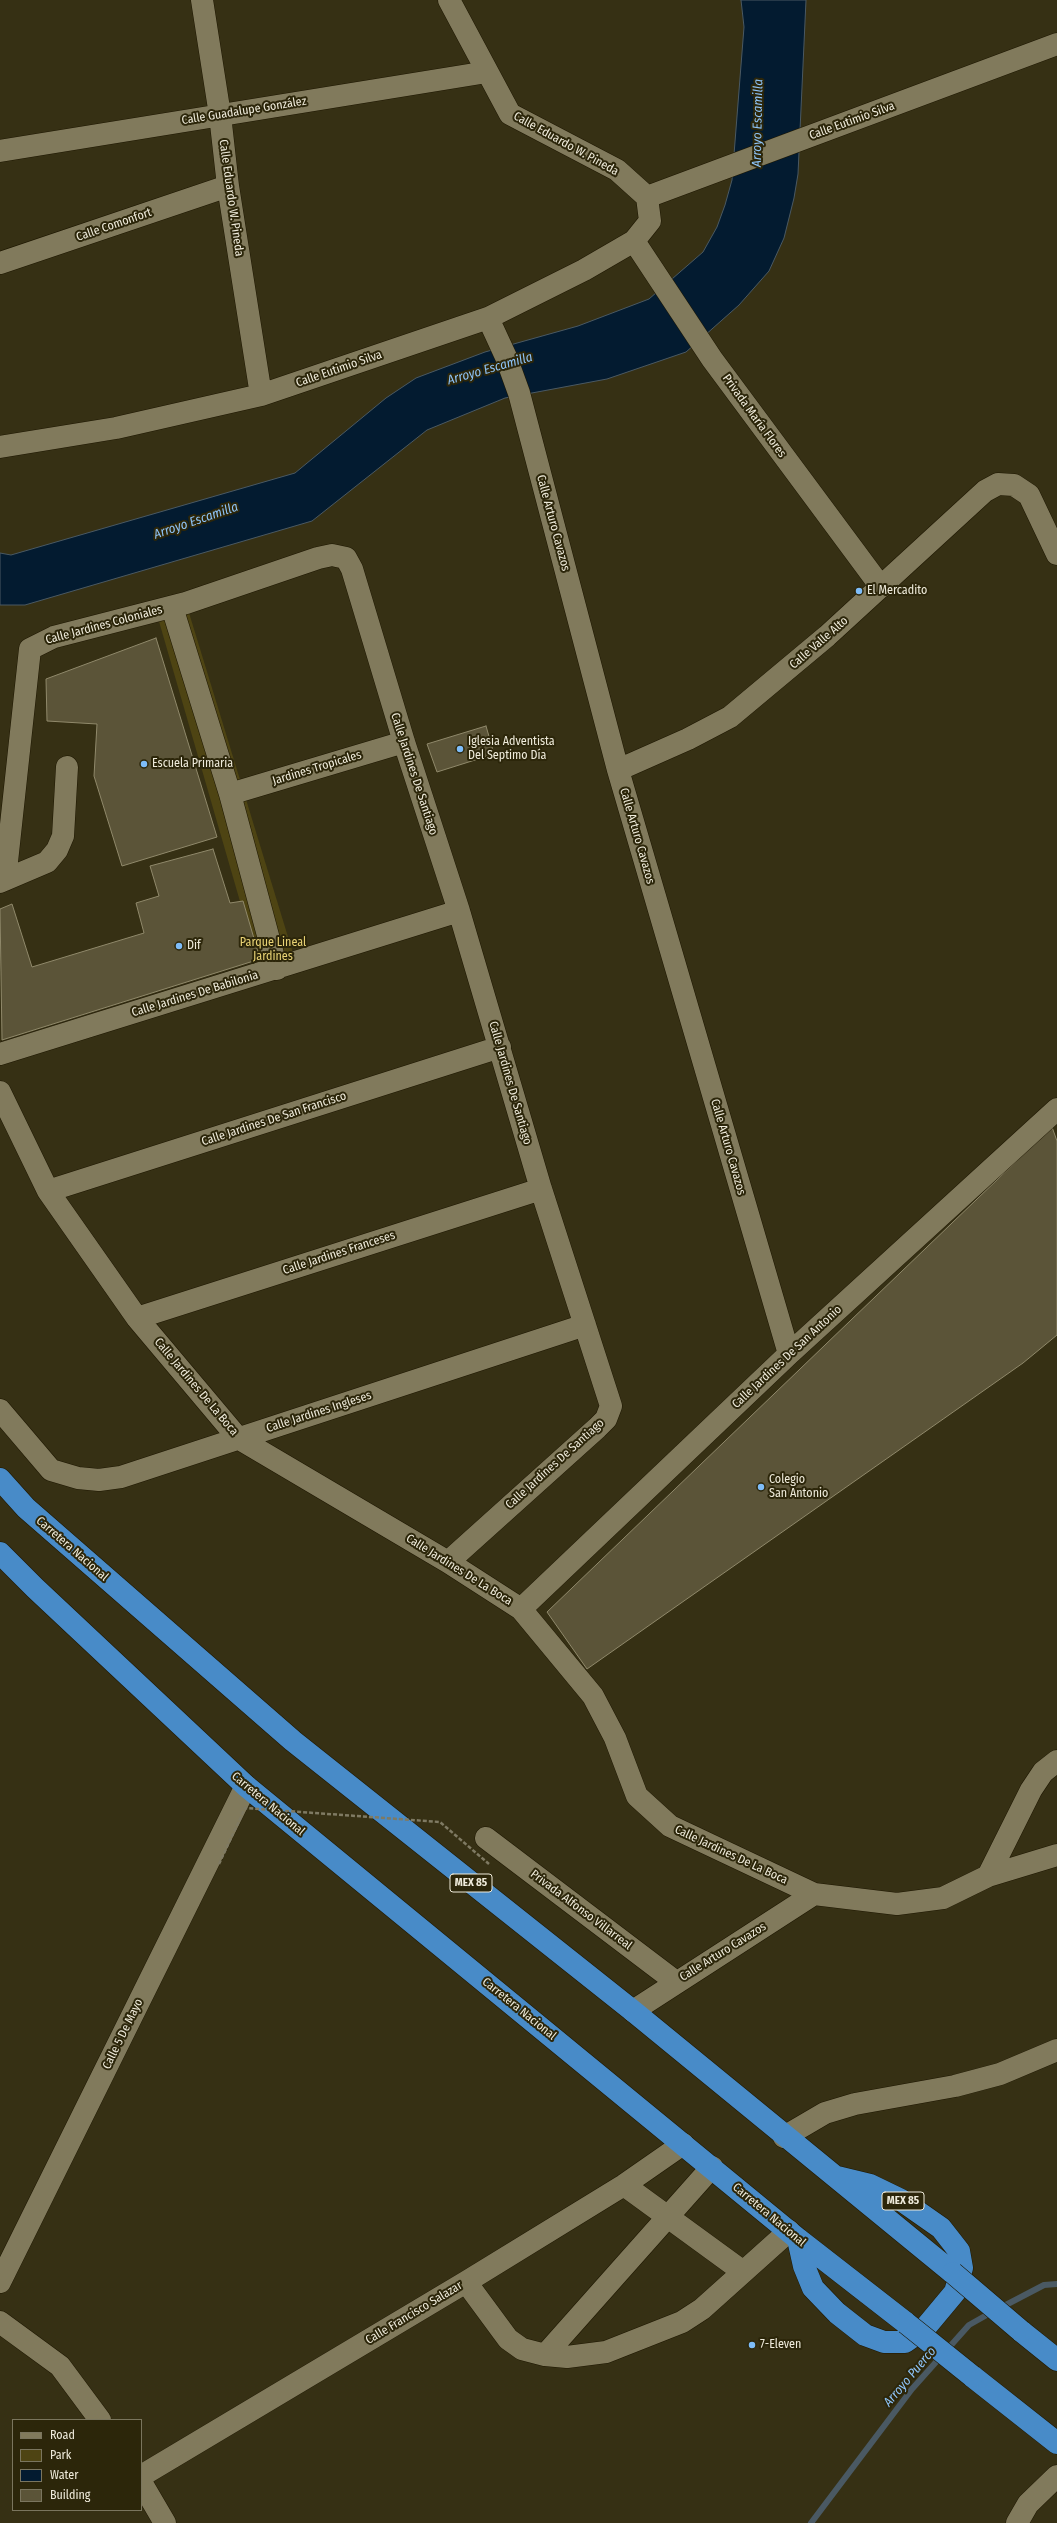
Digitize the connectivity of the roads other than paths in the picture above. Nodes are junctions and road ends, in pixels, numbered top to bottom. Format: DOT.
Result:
graph roads {
  1 [pos="202,0"];
  2 [pos="448,0"];
  3 [pos="1057,44"];
  4 [pos="488,72"];
  5 [pos="220,115"];
  6 [pos="0,151"];
  7 [pos="228,186"];
  8 [pos="647,197"];
  9 [pos="634,241"];
  10 [pos="0,263"];
  11 [pos="488,318"];
  12 [pos="262,395"];
  13 [pos="0,447"];
  14 [pos="1057,554"];
  15 [pos="332,555"];
  16 [pos="881,587"];
  17 [pos="172,607"];
  18 [pos="404,742"];
  19 [pos="67,768"];
  20 [pos="618,770"];
  21 [pos="230,794"];
  22 [pos="2,881"];
  23 [pos="459,911"];
  24 [pos="277,969"];
  25 [pos="500,1047"];
  26 [pos="0,1054"];
  27 [pos="0,1092"];
  28 [pos="1057,1109"];
  29 [pos="541,1189"];
  30 [pos="48,1191"];
  31 [pos="137,1318"];
  32 [pos="585,1325"];
  33 [pos="789,1354"];
  34 [pos="0,1410"];
  35 [pos="238,1438"];
  36 [pos="0,1479"];
  37 [pos="0,1553"];
  38 [pos="448,1562"];
  39 [pos="522,1609"];
  40 [pos="1057,1761"];
  41 [pos="246,1786"];
  42 [pos="486,1838"];
  43 [pos="1057,1855"];
  44 [pos="988,1876"];
  45 [pos="814,1894"];
  46 [pos="676,1982"];
  47 [pos="633,2011"];
  48 [pos="1057,2050"];
  49 [pos="784,2137"];
  50 [pos="683,2144"];
  51 [pos="712,2167"];
  52 [pos="832,2176"];
  53 [pos="624,2185"];
  54 [pos="666,2215"];
  55 [pos="794,2235"];
  56 [pos="742,2272"];
  57 [pos="0,2282"];
  58 [pos="466,2282"];
  59 [pos="0,2322"];
  60 [pos="544,2355"];
  61 [pos="1057,2360"];
  62 [pos="99,2419"];
  63 [pos="1057,2443"];
  64 [pos="142,2475"];
  65 [pos="1057,2476"];
  66 [pos="142,2484"];
  67 [pos="165,2523"];
  68 [pos="1017,2523"];
  1 -- 5 [label="street, Calle Eduardo W. Pineda"];
  2 -- 4 [label="street, Calle Eduardo W. Pineda"];
  3 -- 8 [label="street, Calle Eutimio Silva"];
  4 -- 5 [label="street, Calle Guadalupe González"];
  4 -- 8 [label="street, Calle Eduardo W. Pineda"];
  5 -- 6 [label="street, Calle Guadalupe González"];
  5 -- 7 [label="street, Calle Eduardo W. Pineda"];
  7 -- 10 [label="street, Calle Comonfort"];
  7 -- 12 [label="street, Calle Eduardo W. Pineda"];
  8 -- 9 [label="street, Calle Eutimio Silva"];
  9 -- 11 [label="street, Calle Eutimio Silva"];
  9 -- 16 [label="street, Privada María Flores"];
  11 -- 12 [label="street, Calle Eutimio Silva"];
  11 -- 20 [label="street, Calle Arturo Cavazos"];
  12 -- 13 [label="street, Calle Eutimio Silva"];
  14 -- 16 [label="street, Calle Valle Alto"];
  15 -- 17 [label="street, Calle Jardines Coloniales"];
  15 -- 18 [label="street, Calle Jardines De Santiago"];
  16 -- 20 [label="street, Calle Valle Alto"];
  17 -- 21 [label="street"];
  17 -- 22 [label="street, Calle Jardines Coloniales"];
  18 -- 21 [label="street, Jardines Tropicales"];
  18 -- 23 [label="street, Calle Jardines De Santiago"];
  19 -- 22 [label="street"];
  20 -- 33 [label="street, Calle Arturo Cavazos"];
  21 -- 24 [label="street"];
  23 -- 24 [label="street, Calle Jardines De Babilonia"];
  23 -- 25 [label="street, Calle Jardines De Santiago"];
  24 -- 26 [label="street, Calle Jardines De Babilonia"];
  25 -- 29 [label="street, Calle Jardines De Santiago"];
  25 -- 30 [label="street, Calle Jardines De San Francisco"];
  27 -- 30 [label="street, Calle Jardines De La Boca"];
  28 -- 33 [label="street, Calle Jardines De San Antonio"];
  29 -- 31 [label="street, Calle Jardines Franceses"];
  29 -- 32 [label="street, Calle Jardines De Santiago"];
  30 -- 31 [label="street, Calle Jardines De La Boca"];
  31 -- 35 [label="street, Calle Jardines De La Boca"];
  32 -- 35 [label="street, Calle Jardines Ingleses"];
  32 -- 38 [label="street, Calle Jardines De Santiago"];
  33 -- 39 [label="street, Calle Jardines De San Antonio"];
  34 -- 35 [label="street, Calle Jardines Ingleses"];
  35 -- 38 [label="street, Calle Jardines De La Boca"];
  36 -- 47 [label="highway, Carretera Nacional / MEX 85"];
  37 -- 41 [label="highway, Carretera Nacional"];
  38 -- 39 [label="street, Calle Jardines De La Boca"];
  39 -- 45 [label="street, Calle Jardines De La Boca"];
  40 -- 44 [label="street"];
  41 -- 50 [label="highway, Carretera Nacional"];
  41 -- 57 [label="street, Calle 5 De Mayo"];
  42 -- 46 [label="street, Privada Alfonso Villarreal"];
  43 -- 44 [label="street, Calle Jardines De La Boca"];
  44 -- 45 [label="street, Calle Jardines De La Boca"];
  45 -- 46 [label="street, Calle Arturo Cavazos"];
  46 -- 47 [label="street, Calle Arturo Cavazos"];
  47 -- 49 [label="highway, Carretera Nacional / MEX 85"];
  48 -- 49 [label="street"];
  49 -- 52 [label="highway, Carretera Nacional / MEX 85"];
  50 -- 51 [label="highway, Carretera Nacional"];
  50 -- 53 [label="street, Calle Francisco Salazar"];
  51 -- 54 [label="street"];
  51 -- 55 [label="highway, Carretera Nacional"];
  52 -- 55 [label="highway, MEX 85"];
  52 -- 61 [label="highway, Carretera Nacional / MEX 85, bridge"];
  53 -- 54 [label="street"];
  53 -- 58 [label="street, Calle Francisco Salazar"];
  54 -- 56 [label="street"];
  54 -- 60 [label="street"];
  55 -- 56 [label="street"];
  55 -- 63 [label="highway, Carretera Nacional, bridge"];
  56 -- 60 [label="street"];
  58 -- 60 [label="street"];
  58 -- 64 [label="street, Calle Francisco Salazar"];
  59 -- 62 [label="street"];
  65 -- 68 [label="street"];
  66 -- 67 [label="street"];
}
